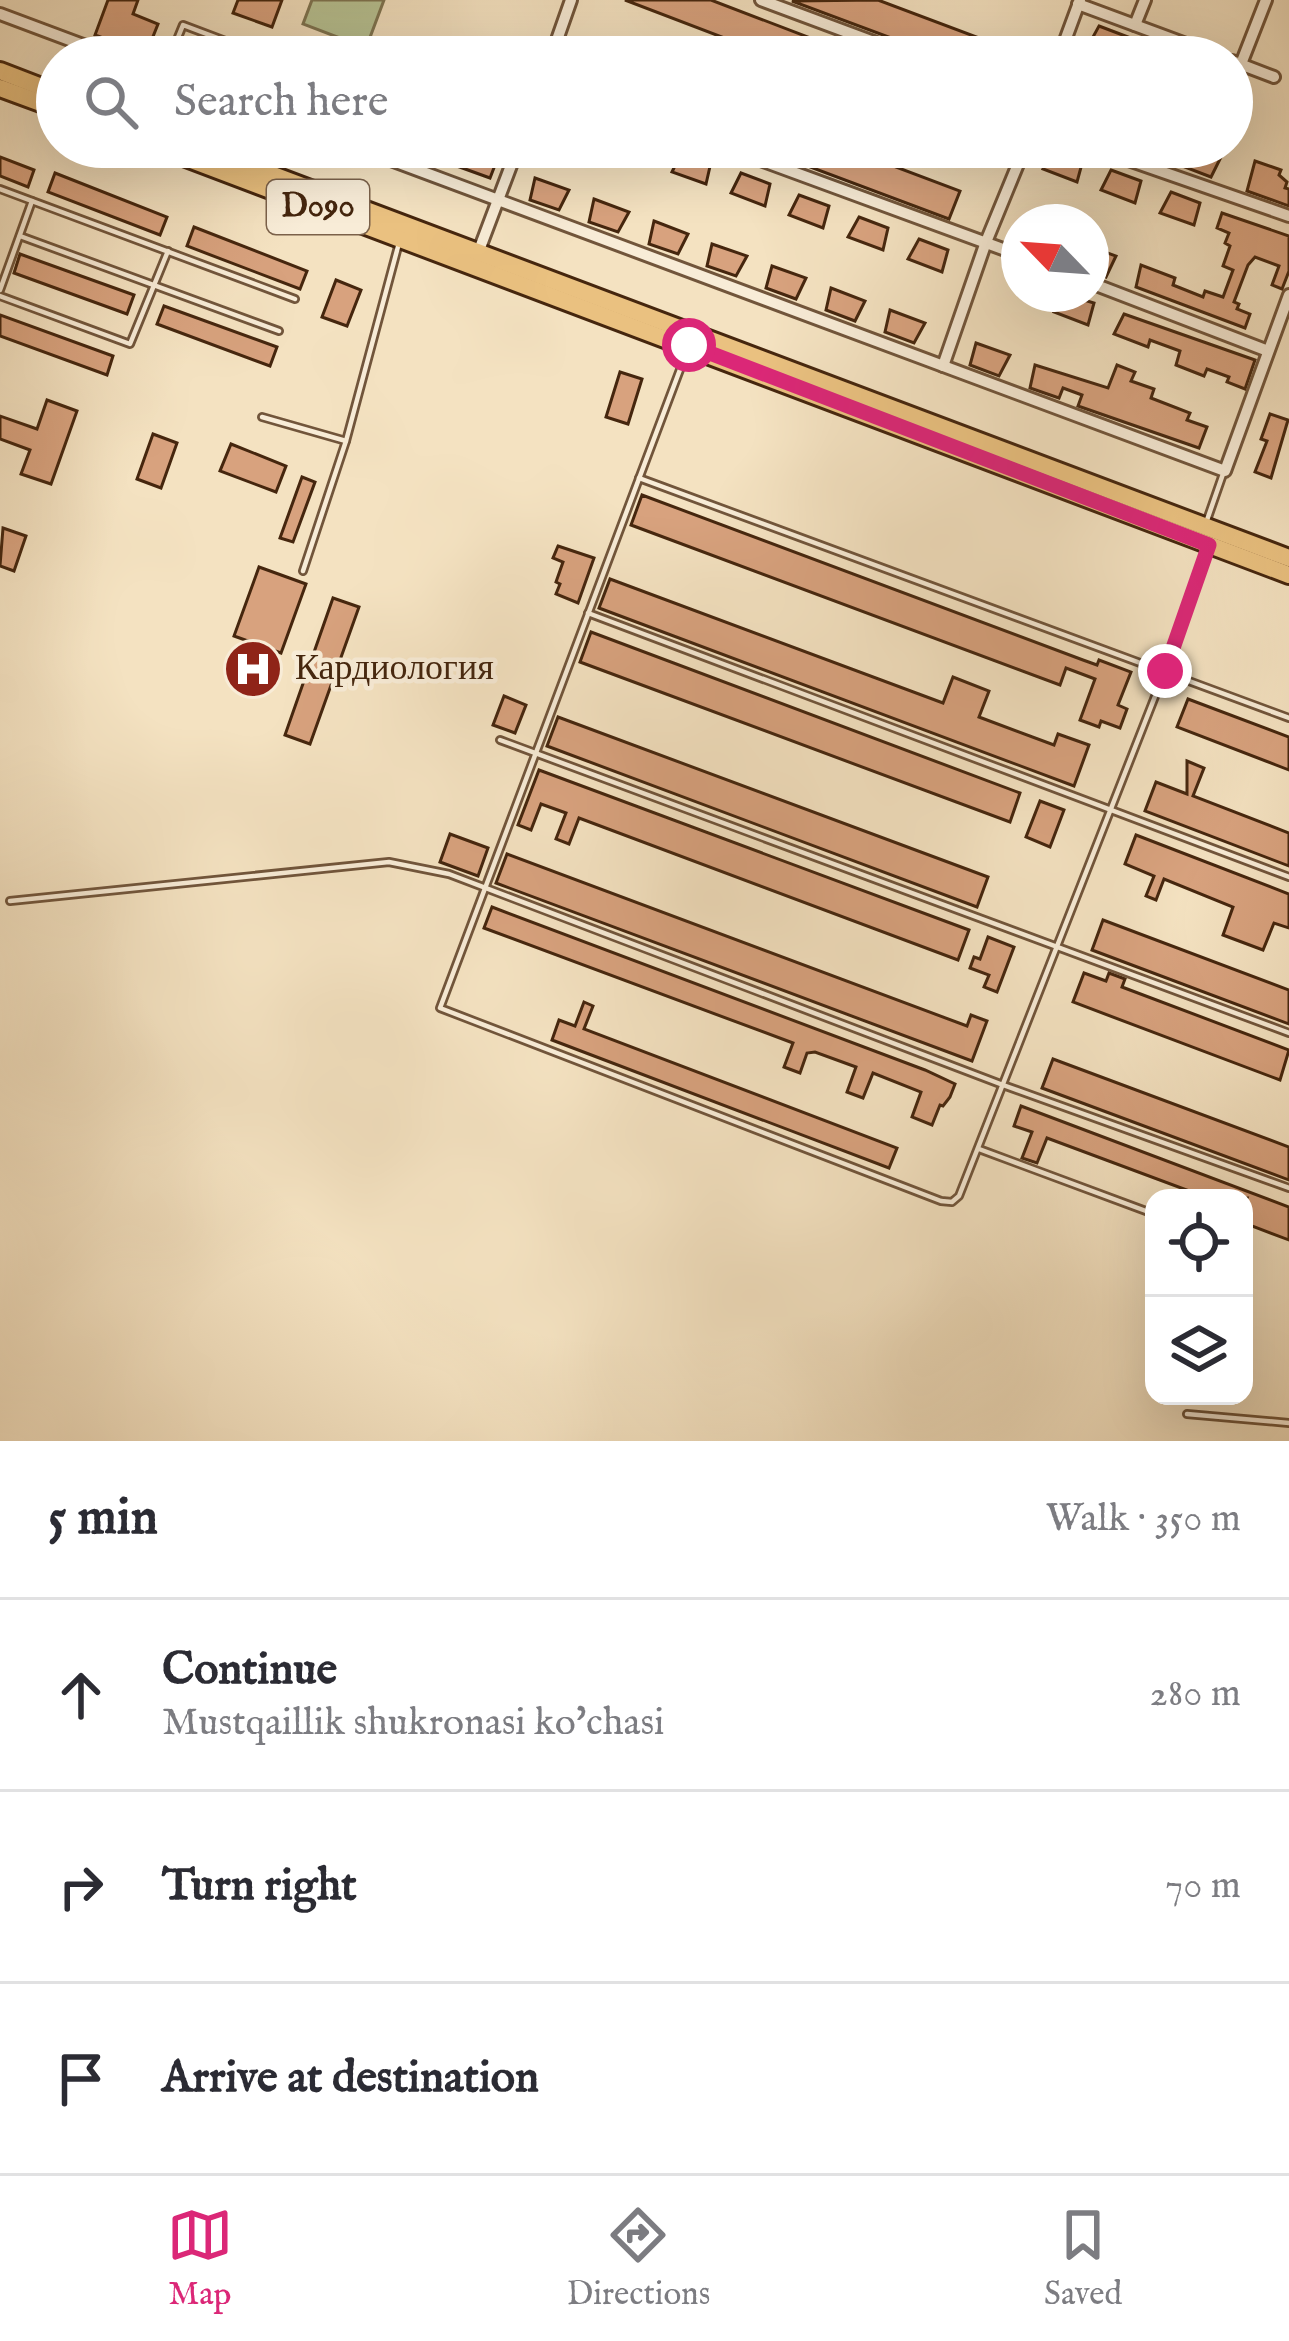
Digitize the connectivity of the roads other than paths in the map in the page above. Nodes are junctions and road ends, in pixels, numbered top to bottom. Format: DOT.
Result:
graph roads {
  1 [pos="572,0"];
  2 [pos="761,0"];
  3 [pos="1145,0"];
  4 [pos="1266,0"];
  5 [pos="1079,2"];
  6 [pos="0,14"];
  7 [pos="1135,25"];
  8 [pos="59,36"];
  9 [pos="179,36"];
  10 [pos="212,36"];
  11 [pos="559,36"];
  12 [pos="858,36"];
  13 [pos="1067,36"];
  14 [pos="1165,36"];
  15 [pos="1249,36"];
  16 [pos="1253,69"];
  17 [pos="0,71"];
  18 [pos="1274,76"];
  19 [pos="36,85"];
  20 [pos="0,88"];
  21 [pos="36,101"];
  22 [pos="214,168"];
  23 [pos="255,168"];
  24 [pos="412,168"];
  25 [pos="508,168"];
  26 [pos="783,168"];
  27 [pos="1016,168"];
  28 [pos="1151,168"];
  29 [pos="0,189"];
  30 [pos="498,200"];
  31 [pos="32,201"];
  32 [pos="1289,216"];
  33 [pos="20,236"];
  34 [pos="400,238"];
  35 [pos="986,242"];
  36 [pos="1001,248"];
  37 [pos="168,251"];
  38 [pos="478,254"];
  39 [pos="154,285"];
  40 [pos="1109,290"];
  41 [pos="0,293"];
  42 [pos="1289,295"];
  43 [pos="295,299"];
  44 [pos="279,331"];
  45 [pos="689,345"];
  46 [pos="1268,351"];
  47 [pos="943,366"];
  48 [pos="262,417"];
  49 [pos="346,441"];
  50 [pos="1225,471"];
  51 [pos="639,478"];
  52 [pos="1212,534"];
  53 [pos="1289,558"];
  54 [pos="303,571"];
  55 [pos="1289,575"];
  56 [pos="588,613"];
  57 [pos="1165,671"];
  58 [pos="1289,718"];
  59 [pos="500,740"];
  60 [pos="538,753"];
  61 [pos="1111,809"];
  62 [pos="1289,878"];
  63 [pos="486,890"];
  64 [pos="10,901"];
  65 [pos="1057,946"];
  66 [pos="1289,1033"];
  67 [pos="1003,1085"];
  68 [pos="978,1149"];
  69 [pos="1289,1188"];
  70 [pos="1145,1211"];
  71 [pos="1187,1414"];
  72 [pos="1289,1424"];
  1 -- 11 [label="street"];
  2 -- 12 [label="street"];
  3 -- 7 [label="street"];
  4 -- 15 [label="street"];
  5 -- 7 [label="street"];
  5 -- 13 [label="street"];
  6 -- 8 [label="street"];
  7 -- 14 [label="street"];
  9 -- 10 [label="lane"];
  16 -- 18 [label="street"];
  17 -- 19 [label="main road"];
  20 -- 21 [label="main road"];
  22 -- 34 [label="main road, D090"];
  23 -- 38 [label="main road, D090"];
  24 -- 30 [label="street"];
  25 -- 30 [label="street"];
  26 -- 35 [label="street"];
  27 -- 35 [label="street"];
  28 -- 32 [label="street"];
  29 -- 31 [label="lane"];
  30 -- 38 [label="street"];
  30 -- 47 [label="street"];
  31 -- 33 [label="lane"];
  31 -- 37 [label="lane"];
  33 -- 39 [label="lane"];
  33 -- 41 [label="lane"];
  34 -- 45 [label="main road, D090"];
  34 -- 49 [label="lane"];
  35 -- 36 [label="street"];
  35 -- 47 [label="street"];
  37 -- 39 [label="lane"];
  37 -- 43 [label="lane"];
  38 -- 52 [label="main road, D090"];
  39 -- 41 [label="lane"];
  39 -- 44 [label="lane"];
  40 -- 46 [label="street"];
  42 -- 46 [label="street"];
  45 -- 51 [label="lane"];
  45 -- 52 [label="main road, D090"];
  46 -- 50 [label="street"];
  47 -- 50 [label="street"];
  48 -- 49 [label="lane"];
  49 -- 54 [label="lane"];
  50 -- 52 [label="lane"];
  51 -- 56 [label="lane"];
  51 -- 57 [label="lane"];
  52 -- 53 [label="main road, D090"];
  52 -- 55 [label="main road, D090"];
  52 -- 57 [label="lane"];
  56 -- 60 [label="lane"];
  56 -- 61 [label="lane"];
  57 -- 58 [label="lane"];
  57 -- 61 [label="lane"];
  59 -- 60 [label="lane"];
  60 -- 63 [label="lane"];
  60 -- 65 [label="lane"];
  61 -- 62 [label="lane"];
  61 -- 65 [label="lane"];
  63 -- 64 [label="lane"];
  63 -- 67 [label="lane"];
  63 -- 68 [label="lane"];
  65 -- 66 [label="lane"];
  65 -- 67 [label="lane"];
  67 -- 68 [label="lane"];
  67 -- 69 [label="lane"];
  68 -- 70 [label="lane"];
  71 -- 72 [label="lane"];
}
